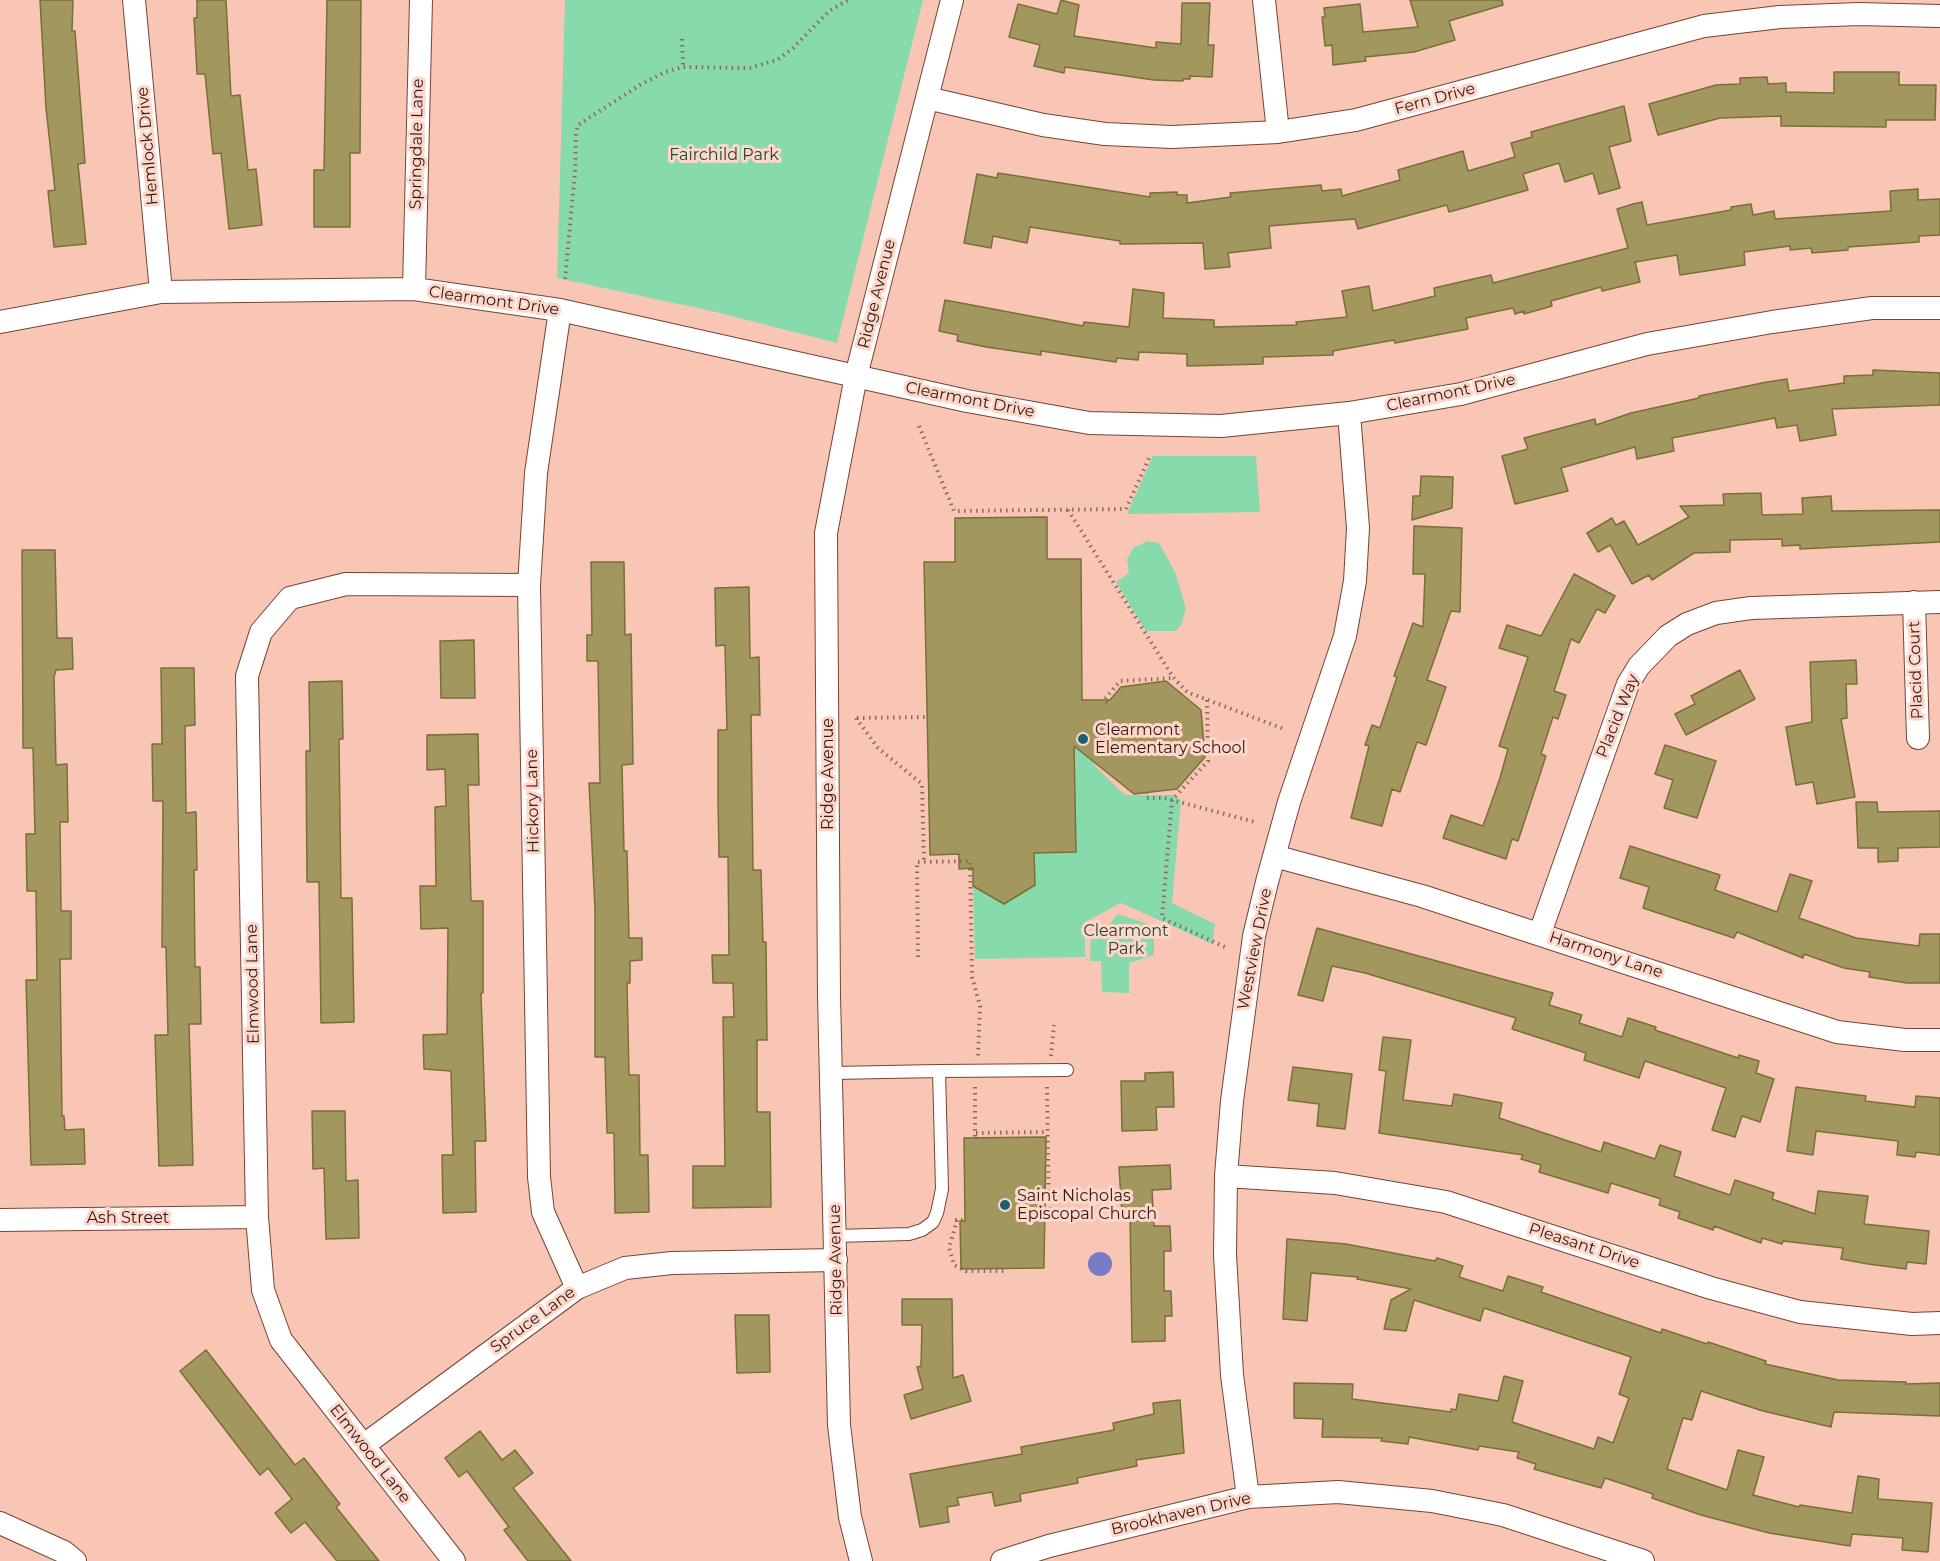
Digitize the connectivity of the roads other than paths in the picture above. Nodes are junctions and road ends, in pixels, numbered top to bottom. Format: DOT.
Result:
graph roads {
  1 [pos="134,0"];
  2 [pos="421,0"];
  3 [pos="952,0"];
  4 [pos="1264,0"];
  5 [pos="1940,16"];
  6 [pos="927,98"];
  7 [pos="1278,132"];
  8 [pos="414,289"];
  9 [pos="161,292"];
  10 [pos="1940,308"];
  11 [pos="560,310"];
  12 [pos="0,322"];
  13 [pos="856,376"];
  14 [pos="1349,413"];
  15 [pos="529,585"];
  16 [pos="1914,602"];
  17 [pos="1940,602"];
  18 [pos="1918,738"];
  19 [pos="1274,856"];
  20 [pos="1540,933"];
  21 [pos="1940,1040"];
  22 [pos="1067,1070"];
  23 [pos="939,1071"];
  24 [pos="832,1073"];
  25 [pos="1226,1176"];
  26 [pos="257,1217"];
  27 [pos="0,1220"];
  28 [pos="835,1236"];
  29 [pos="836,1260"];
  30 [pos="577,1288"];
  31 [pos="1940,1323"];
  32 [pos="364,1445"];
  33 [pos="1248,1497"];
  34 [pos="0,1523"];
  35 [pos="75,1561"];
  36 [pos="454,1561"];
  37 [pos="861,1561"];
  38 [pos="1002,1561"];
  39 [pos="1643,1561"];
  1 -- 9 [label="street, Hemlock Drive"];
  2 -- 8 [label="street, Springdale Lane"];
  3 -- 6 [label="street, Ridge Avenue"];
  4 -- 7 [label="street"];
  5 -- 7 [label="street, Fern Drive"];
  6 -- 7 [label="street, Fern Drive"];
  6 -- 13 [label="street, Ridge Avenue"];
  8 -- 9 [label="street, Clearmont Drive"];
  8 -- 11 [label="street, Clearmont Drive"];
  9 -- 12 [label="street, Clearmont Drive"];
  10 -- 14 [label="street, Clearmont Drive"];
  11 -- 13 [label="street, Clearmont Drive"];
  11 -- 15 [label="street, Hickory Lane"];
  13 -- 14 [label="street, Clearmont Drive"];
  13 -- 24 [label="street, Ridge Avenue"];
  14 -- 19 [label="street, Westview Drive"];
  15 -- 26 [label="street, Elmwood Lane"];
  15 -- 30 [label="street, Hickory Lane"];
  16 -- 17 [label="street, Placid Way"];
  16 -- 18 [label="street, Placid Court"];
  16 -- 20 [label="street, Placid Way"];
  19 -- 20 [label="street, Harmony Lane"];
  19 -- 25 [label="street, Westview Drive"];
  20 -- 21 [label="street, Harmony Lane"];
  22 -- 23 [label="lane"];
  23 -- 24 [label="lane"];
  23 -- 28 [label="lane"];
  24 -- 28 [label="street, Ridge Avenue"];
  25 -- 31 [label="street, Pleasant Drive"];
  25 -- 33 [label="street, Westview Drive"];
  26 -- 27 [label="street, Ash Street"];
  26 -- 32 [label="street, Elmwood Lane"];
  28 -- 29 [label="street, Ridge Avenue"];
  29 -- 30 [label="street, Spruce Lane"];
  29 -- 37 [label="street, Ridge Avenue"];
  30 -- 32 [label="street, Spruce Lane"];
  32 -- 36 [label="street, Elmwood Lane"];
  33 -- 38 [label="street, Brookhaven Drive"];
  33 -- 39 [label="street, Brookhaven Drive"];
  34 -- 35 [label="street"];
}
